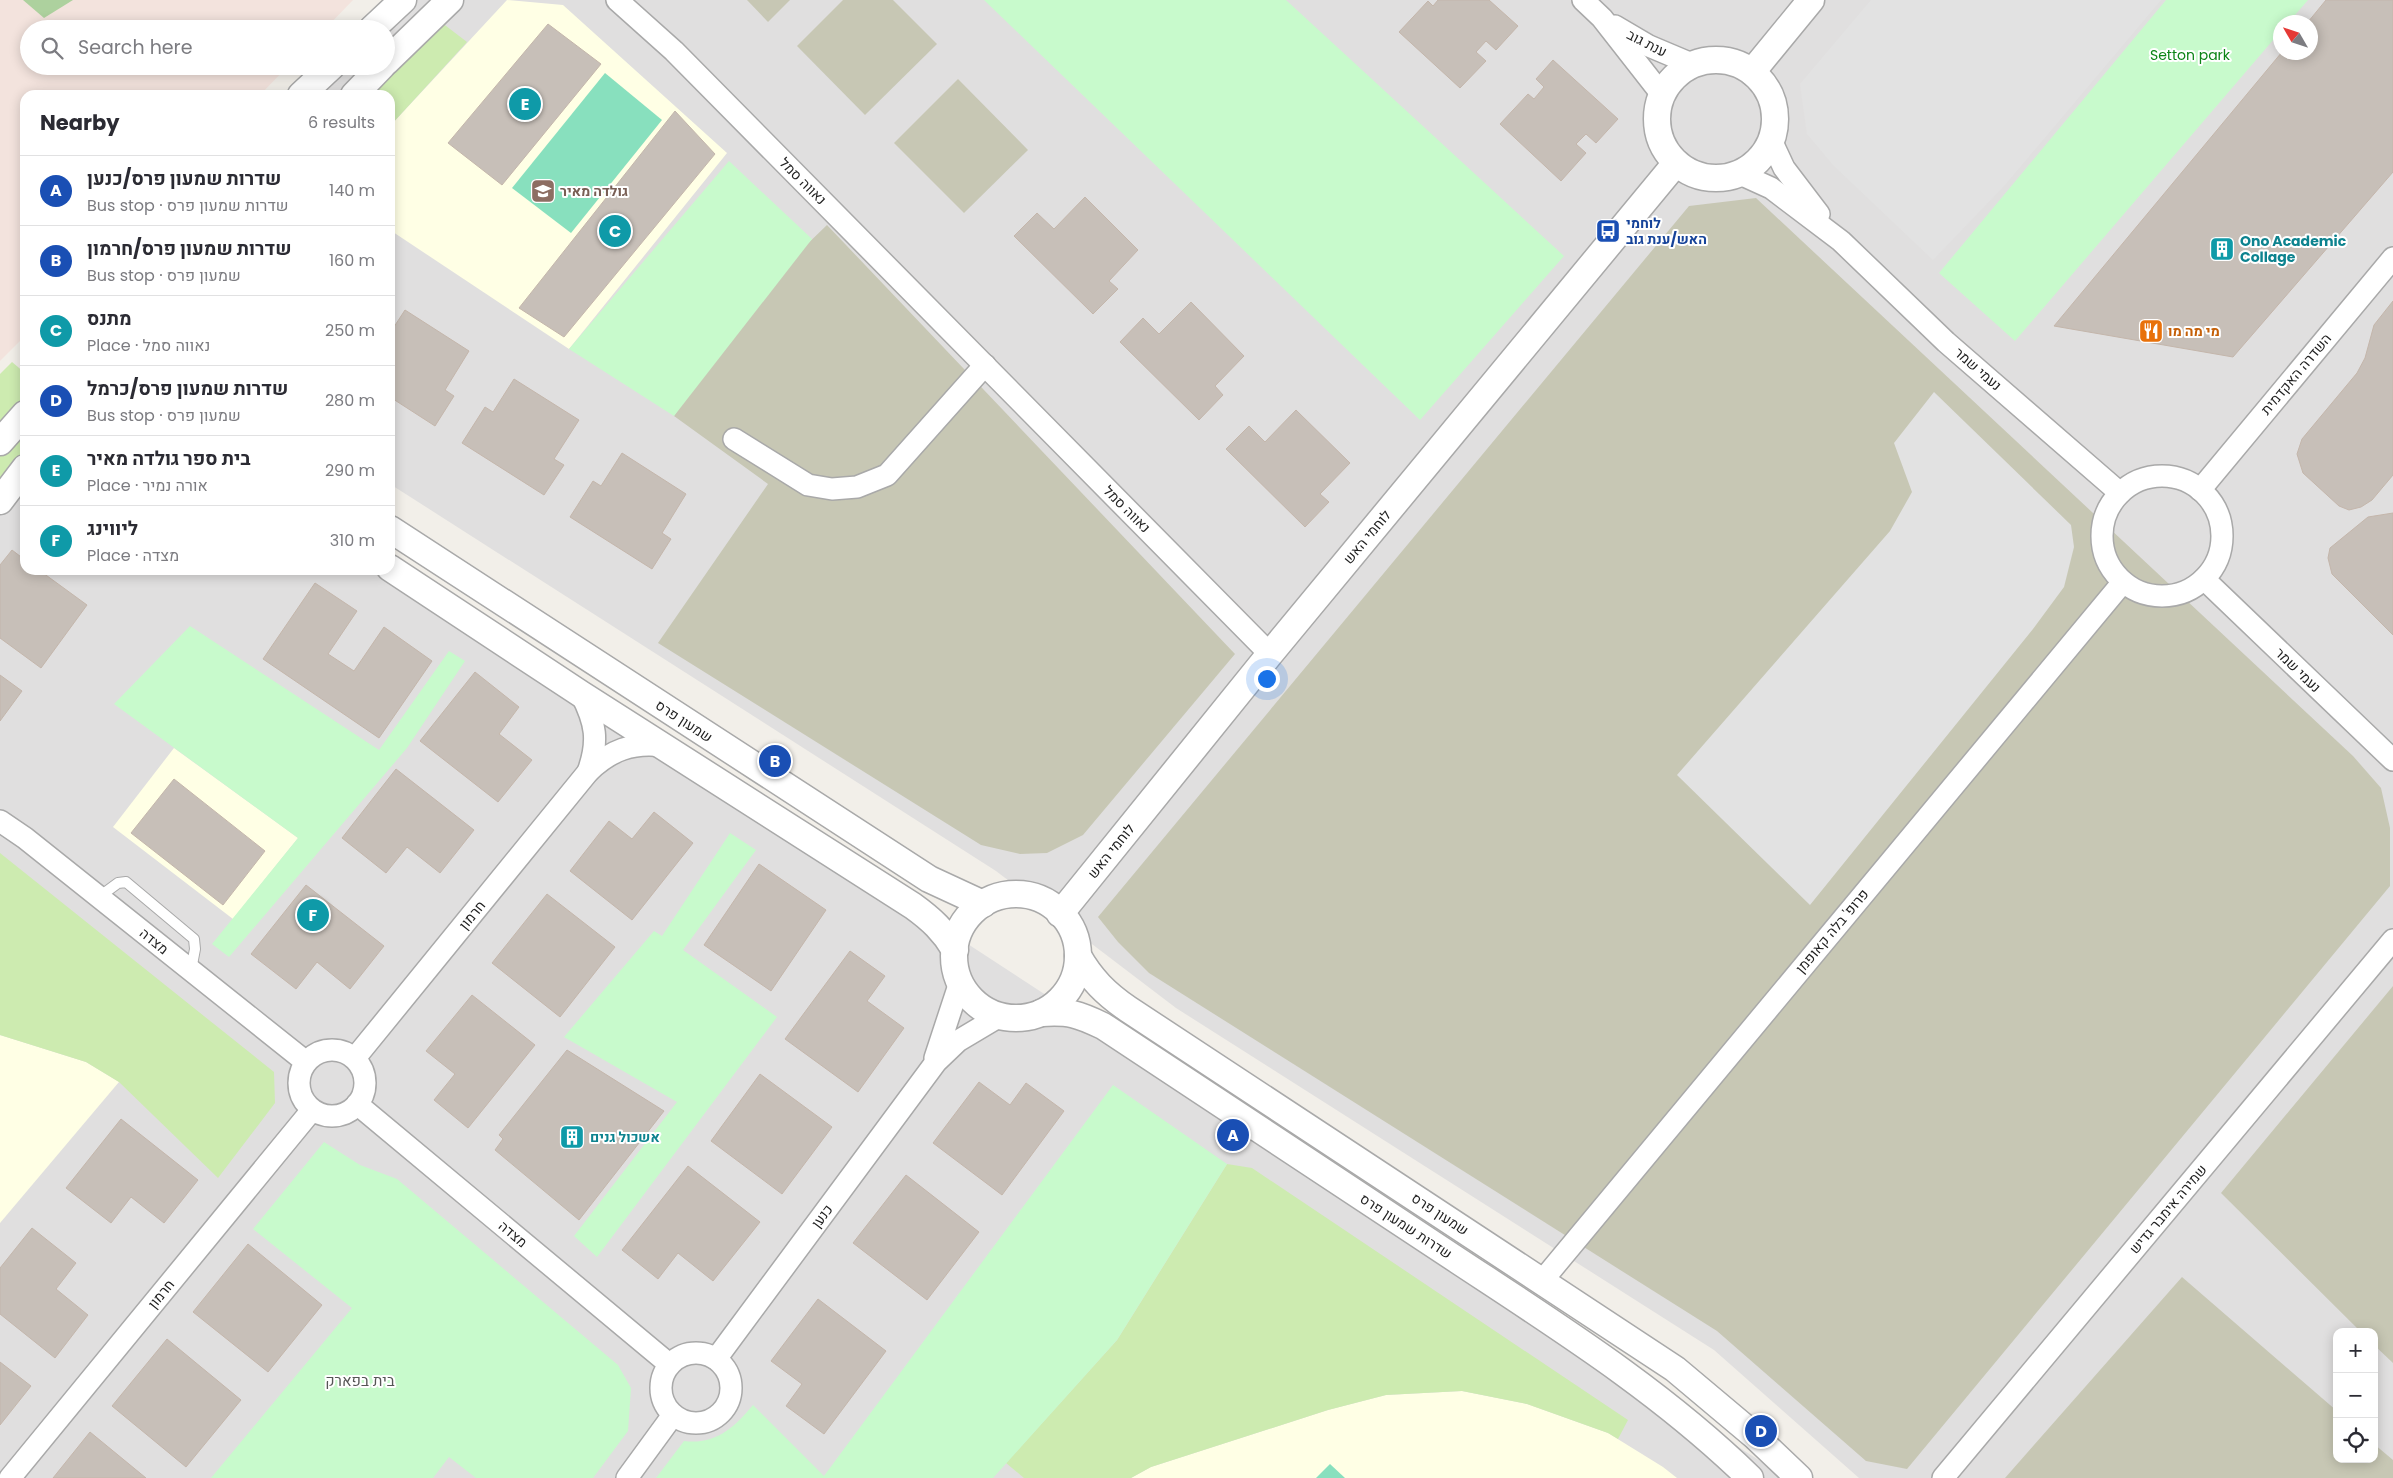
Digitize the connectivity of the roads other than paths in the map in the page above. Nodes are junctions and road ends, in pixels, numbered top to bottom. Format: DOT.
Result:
graph roads {
  1 [pos="403,0"];
  2 [pos="450,0"];
  3 [pos="617,0"];
  4 [pos="1583,0"];
  5 [pos="1811,0"];
  6 [pos="1602,18"];
  7 [pos="382,20"];
  8 [pos="395,53"];
  9 [pos="1694,65"];
  10 [pos="1752,72"];
  11 [pos="323,75"];
  12 [pos="373,75"];
  13 [pos="307,90"];
  14 [pos="359,90"];
  15 [pos="1663,96"];
  16 [pos="1771,140"];
  17 [pos="1676,163"];
  18 [pos="1738,173"];
  19 [pos="1841,241"];
  20 [pos="2393,258"];
  21 [pos="985,365"];
  22 [pos="20,420"];
  23 [pos="734,439"];
  24 [pos="0,442"];
  25 [pos="20,475"];
  26 [pos="2200,490"];
  27 [pos="2120,493"];
  28 [pos="0,501"];
  29 [pos="395,532"];
  30 [pos="395,571"];
  31 [pos="2204,579"];
  32 [pos="2122,582"];
  33 [pos="1270,654"];
  34 [pos="582,694"];
  35 [pos="663,746"];
  36 [pos="2393,760"];
  37 [pos="588,772"];
  38 [pos="0,821"];
  39 [pos="100,897"];
  40 [pos="983,904"];
  41 [pos="1060,914"];
  42 [pos="2393,940"];
  43 [pos="955,950"];
  44 [pos="1078,956"];
  45 [pos="191,970"];
  46 [pos="960,982"];
  47 [pos="1041,1013"];
  48 [pos="1000,1016"];
  49 [pos="355,1058"];
  50 [pos="306,1062"];
  51 [pos="929,1072"];
  52 [pos="358,1104"];
  53 [pos="312,1110"];
  54 [pos="1542,1281"];
  55 [pos="716,1359"];
  56 [pos="669,1364"];
  57 [pos="673,1414"];
  58 [pos="10,1478"];
  59 [pos="627,1478"];
  60 [pos="1750,1478"];
  61 [pos="1799,1478"];
  62 [pos="1943,1478"];
  1 -- 7 [label="street"];
  2 -- 8 [label="street"];
  3 -- 21 [label="street, נאווה סמל"];
  4 -- 6 [label="street, ענת גוב"];
  5 -- 10 [label="street"];
  6 -- 9 [label="street, ענת גוב"];
  6 -- 15 [label="street, ענת גוב"];
  9 -- 10 [label="street"];
  9 -- 15 [label="street"];
  10 -- 16 [label="street"];
  11 -- 13 [label="street"];
  12 -- 14 [label="street"];
  15 -- 17 [label="street"];
  16 -- 18 [label="street"];
  16 -- 19 [label="street, נעמי שמר"];
  17 -- 18 [label="street"];
  17 -- 33 [label="street, לוחמי האש"];
  18 -- 19 [label="street, נעמי שמר"];
  19 -- 27 [label="street, נעמי שמר"];
  20 -- 26 [label="street, השדרה האקדמית"];
  21 -- 23 [label="street"];
  21 -- 33 [label="street, נאווה סמל"];
  22 -- 24 [label="street"];
  25 -- 28 [label="street"];
  26 -- 27 [label="street"];
  26 -- 31 [label="street"];
  27 -- 32 [label="street"];
  29 -- 40 [label="street, שמעון פרס"];
  30 -- 34 [label="street"];
  31 -- 32 [label="street"];
  31 -- 36 [label="street, נעמי שמר"];
  32 -- 54 [label="street, פרופ' בלה קאופמן"];
  33 -- 41 [label="street, לוחמי האש"];
  34 -- 35 [label="street"];
  34 -- 37 [label="street, חרמון"];
  35 -- 37 [label="street, חרמון"];
  35 -- 43 [label="street"];
  37 -- 49 [label="street, חרמון"];
  38 -- 39 [label="street, מצדה"];
  39 -- 45 [label="street, מצדה"];
  39 -- 45 [label="lane"];
  40 -- 41 [label="street"];
  40 -- 43 [label="street"];
  41 -- 44 [label="street"];
  42 -- 62 [label="street, שמירה אימבר גדיש"];
  43 -- 46 [label="street"];
  44 -- 47 [label="street"];
  44 -- 54 [label="street, שמעון פרס"];
  45 -- 50 [label="street, מצדה"];
  46 -- 48 [label="street"];
  46 -- 51 [label="street, כנען"];
  47 -- 48 [label="street"];
  47 -- 60 [label="street, שדרות שמעון פרס"];
  48 -- 51 [label="street, כנען"];
  49 -- 50 [label="street"];
  49 -- 52 [label="street"];
  50 -- 53 [label="street"];
  51 -- 55 [label="street, כנען"];
  52 -- 53 [label="street"];
  52 -- 56 [label="street, מצדה"];
  53 -- 58 [label="street, חרמון"];
  54 -- 61 [label="street, שמעון פרס"];
  55 -- 56 [label="street"];
  55 -- 57 [label="street"];
  56 -- 57 [label="street"];
  57 -- 59 [label="street"];
}
